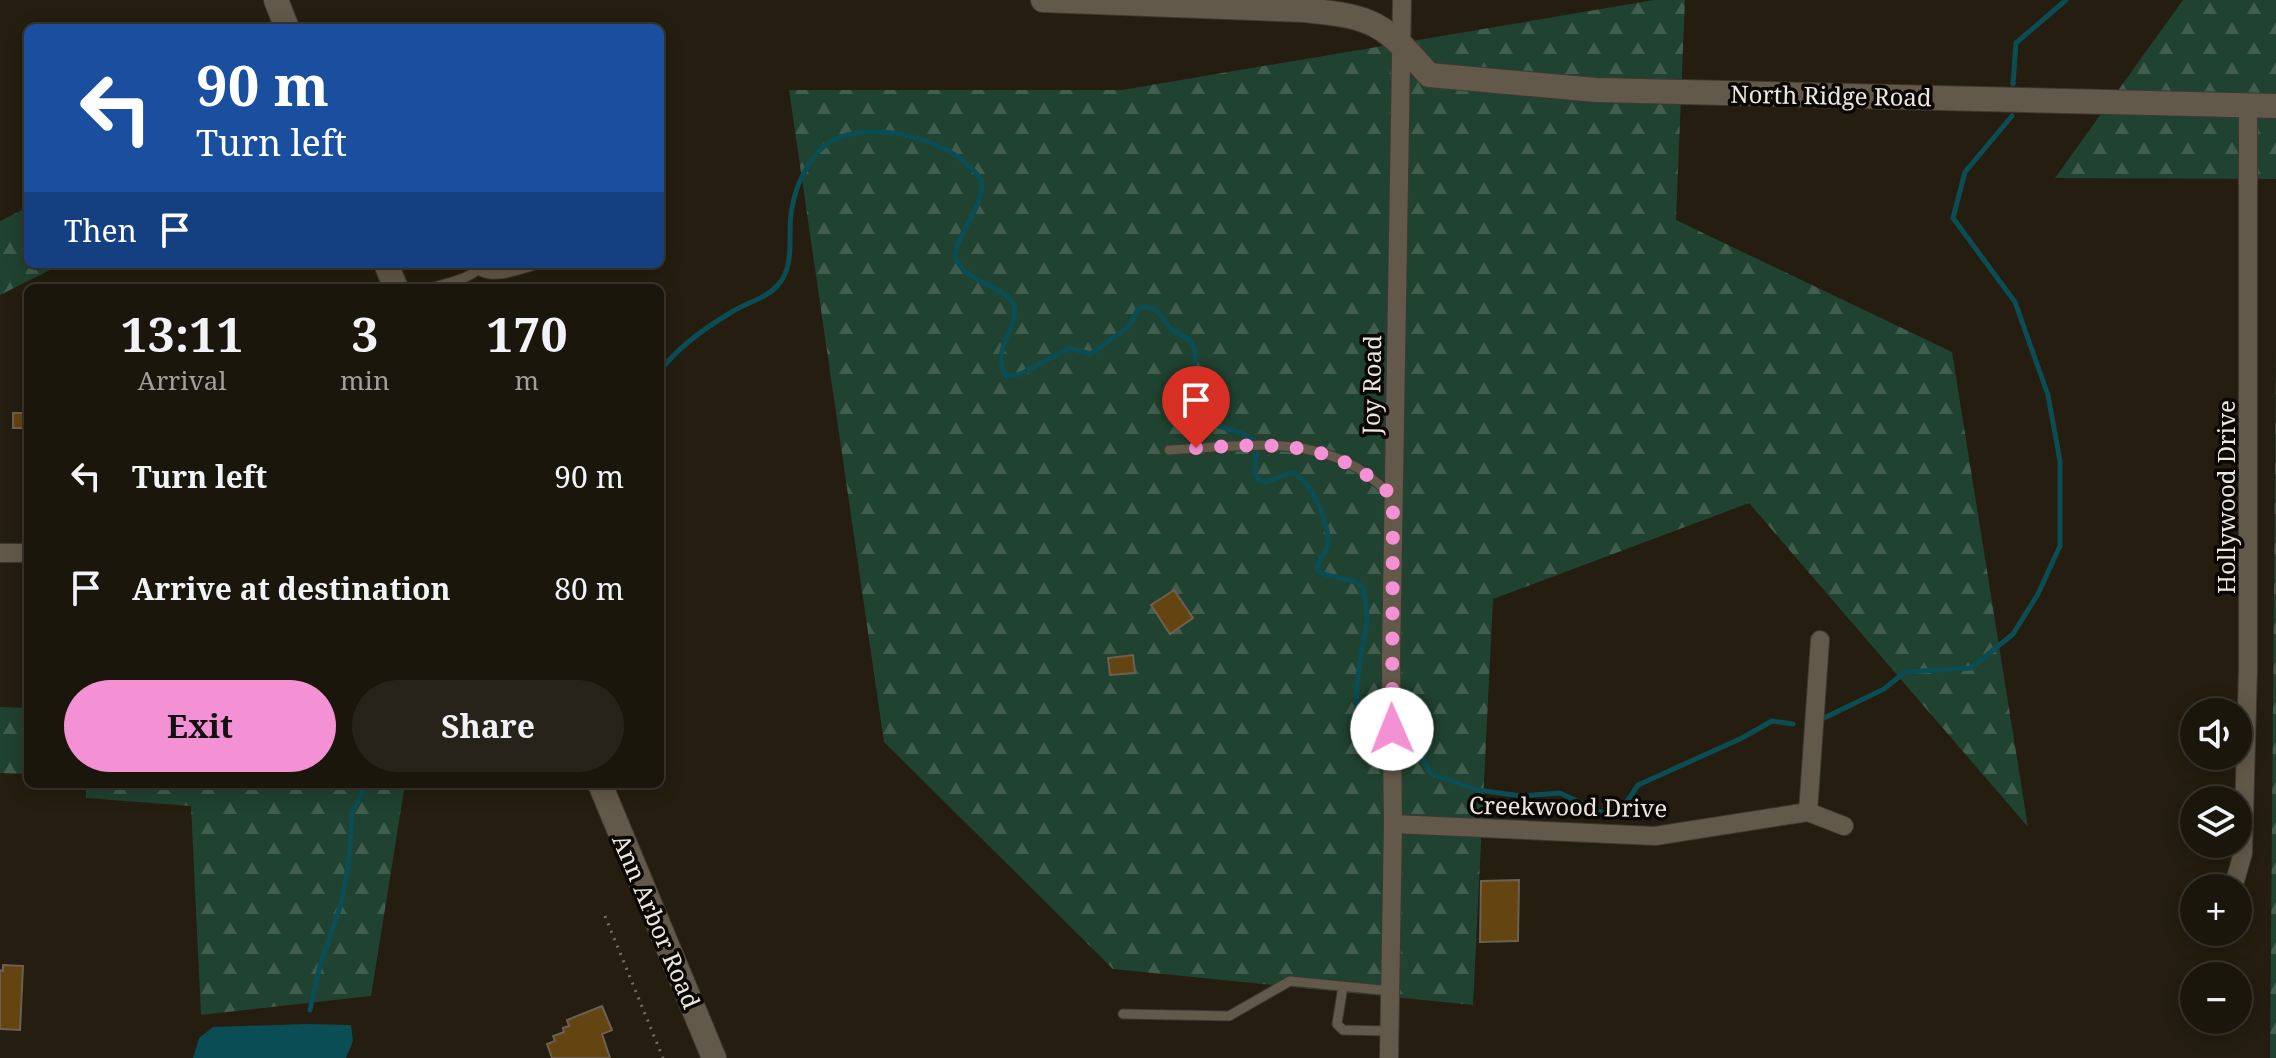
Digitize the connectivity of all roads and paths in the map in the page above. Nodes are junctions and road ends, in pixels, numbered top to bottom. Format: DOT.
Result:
graph roads {
  1 [pos="276,0"];
  2 [pos="1043,0"];
  3 [pos="1402,0"];
  4 [pos="285,24"];
  5 [pos="1401,43"];
  6 [pos="2248,105"];
  7 [pos="2276,106"];
  8 [pos="479,268"];
  9 [pos="481,268"];
  10 [pos="522,268"];
  11 [pos="440,284"];
  12 [pos="1169,450"];
  13 [pos="1393,496"];
  14 [pos="0,553"];
  15 [pos="24,553"];
  16 [pos="1820,640"];
  17 [pos="602,788"];
  18 [pos="1808,812"];
  19 [pos="1393,824"];
  20 [pos="1844,826"];
  21 [pos="2237,874"];
  22 [pos="605,916"];
  23 [pos="1343,986"];
  24 [pos="1391,991"];
  25 [pos="1123,1014"];
  26 [pos="1390,1031"];
  27 [pos="663,1058"];
  28 [pos="714,1058"];
  29 [pos="1389,1058"];
  1 -- 4 [label="street"];
  2 -- 5 [label="street, North Ridge Road"];
  3 -- 5 [label="street, Joy Road"];
  5 -- 6 [label="street, North Ridge Road"];
  5 -- 13 [label="street, Joy Road"];
  6 -- 7 [label="street, North Ridge Road"];
  6 -- 21 [label="street, Hollywood Drive"];
  8 -- 11 [label="lane"];
  9 -- 10 [label="lane"];
  12 -- 13 [label="lane"];
  13 -- 19 [label="street, Joy Road"];
  14 -- 15 [label="street"];
  16 -- 18 [label="street"];
  17 -- 28 [label="street, Ann Arbor Road"];
  18 -- 19 [label="street, Creekwood Drive"];
  18 -- 20 [label="street"];
  19 -- 24 [label="street, Joy Road"];
  22 -- 27 [label="path"];
  23 -- 24 [label="lane"];
  23 -- 25 [label="lane"];
  23 -- 26 [label="lane"];
  24 -- 26 [label="street, Joy Road"];
  26 -- 29 [label="street, Joy Road"];
}
